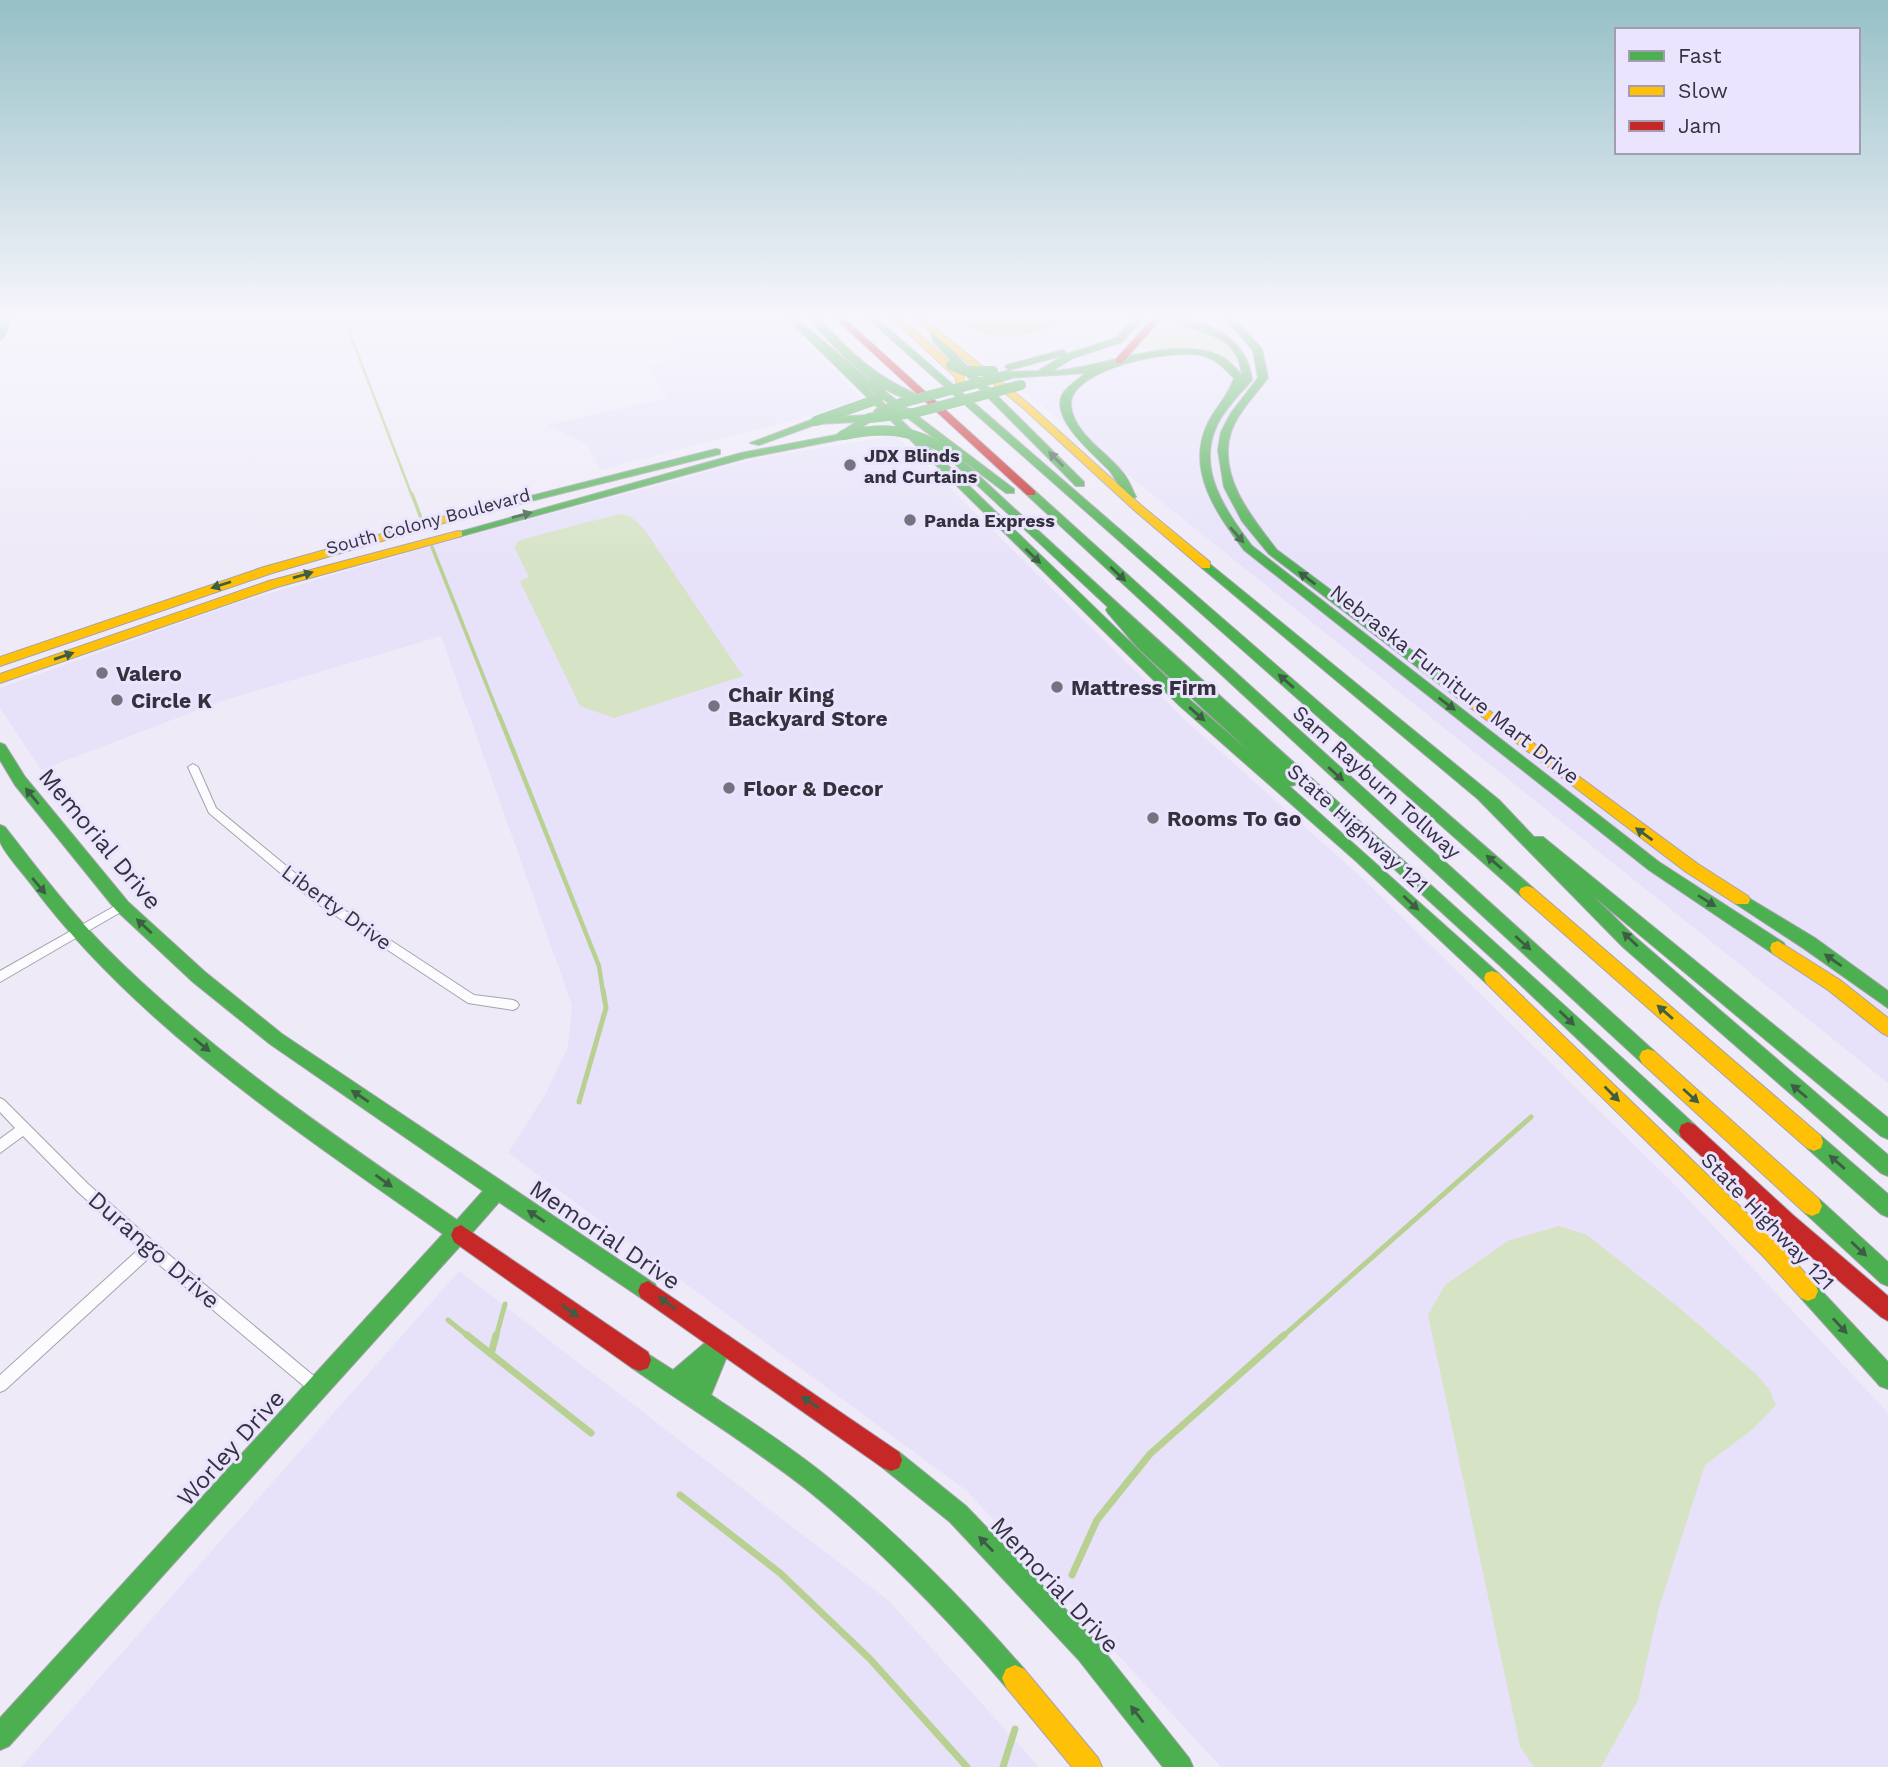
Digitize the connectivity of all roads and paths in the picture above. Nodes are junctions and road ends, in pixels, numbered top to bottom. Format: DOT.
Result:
graph roads {
  1 [pos="874,400"];
  2 [pos="875,400"];
  3 [pos="891,400"];
  4 [pos="919,400"];
  5 [pos="929,400"];
  6 [pos="933,400"];
  7 [pos="940,400"];
  8 [pos="966,400"];
  9 [pos="997,400"];
  10 [pos="1019,400"];
  11 [pos="1067,400"];
  12 [pos="1229,400"];
  13 [pos="1247,400"];
  14 [pos="927,403"];
  15 [pos="869,418"];
  16 [pos="811,423"];
  17 [pos="836,437"];
  18 [pos="947,451"];
  19 [pos="626,480"];
  20 [pos="1138,508"];
  21 [pos="1049,511"];
  22 [pos="1152,563"];
  23 [pos="1081,576"];
  24 [pos="270,577"];
  25 [pos="0,662"];
  26 [pos="0,679"];
  27 [pos="0,748"];
  28 [pos="193,766"];
  29 [pos="1484,796"];
  30 [pos="0,831"];
  31 [pos="1361,857"];
  32 [pos="122,906"];
  33 [pos="78,932"];
  34 [pos="0,977"];
  35 [pos="1888,1001"];
  36 [pos="513,1005"];
  37 [pos="1888,1028"];
  38 [pos="0,1104"];
  39 [pos="24,1128"];
  40 [pos="1888,1130"];
  41 [pos="0,1146"];
  42 [pos="1888,1167"];
  43 [pos="497,1190"];
  44 [pos="1888,1207"];
  45 [pos="455,1233"];
  46 [pos="150,1248"];
  47 [pos="1888,1276"];
  48 [pos="1888,1310"];
  49 [pos="721,1344"];
  50 [pos="1888,1378"];
  51 [pos="674,1384"];
  52 [pos="0,1385"];
  53 [pos="316,1387"];
  54 [pos="698,1401"];
  55 [pos="0,1737"];
  56 [pos="1089,1767"];
  57 [pos="1180,1767"];
  1 -- 16 [label="main road, bridge"];
  2 -- 31 [label="main road, State Highway 121, one-way"];
  3 -- 21 [label="main road"];
  4 -- 14 [label="main road, bridge"];
  5 -- 21 [label="main road, Sam Rayburn Tollway"];
  6 -- 14 [label="main road, South Colony Boulevard, bridge"];
  7 -- 14 [label="main road, South Colony Boulevard, bridge"];
  8 -- 22 [label="main road, Sam Rayburn Tollway"];
  22 -- 9 [label="main road, one-way"];
  10 -- 20 [label="main road"];
  11 -- 20 [label="main road"];
  12 -- 37 [label="main road, Nebraska Furniture Mart Drive, one-way"];
  35 -- 13 [label="main road, Nebraska Furniture Mart Drive, one-way"];
  14 -- 15 [label="main road, South Colony Boulevard, bridge"];
  14 -- 18 [label="main road, bridge"];
  15 -- 16 [label="main road, South Colony Boulevard, bridge"];
  15 -- 17 [label="main road, South Colony Boulevard, bridge"];
  16 -- 19 [label="main road, South Colony Boulevard"];
  17 -- 18 [label="main road, bridge"];
  17 -- 19 [label="main road, South Colony Boulevard"];
  18 -- 23 [label="main road"];
  19 -- 24 [label="main road, South Colony Boulevard"];
  20 -- 29 [label="main road"];
  21 -- 47 [label="main road, Sam Rayburn Tollway, one-way"];
  44 -- 22 [label="main road, Sam Rayburn Tollway, one-way"];
  23 -- 31 [label="main road"];
  23 -- 48 [label="main road, one-way"];
  24 -- 25 [label="main road, South Colony Boulevard, one-way"];
  26 -- 24 [label="main road, South Colony Boulevard, one-way"];
  32 -- 27 [label="main road, Memorial Drive, one-way"];
  28 -- 36 [label="street, Liberty Drive"];
  29 -- 40 [label="main road"];
  42 -- 29 [label="main road, one-way"];
  30 -- 33 [label="main road, one-way"];
  31 -- 50 [label="main road, State Highway 121, one-way"];
  32 -- 33 [label="street"];
  43 -- 32 [label="main road, Memorial Drive, one-way"];
  33 -- 34 [label="street"];
  33 -- 45 [label="main road, one-way"];
  38 -- 39 [label="street, Durango Drive"];
  39 -- 41 [label="street"];
  39 -- 46 [label="street, Durango Drive"];
  43 -- 45 [label="main road, Worley Drive"];
  49 -- 43 [label="main road, Memorial Drive, one-way"];
  45 -- 51 [label="main road, one-way"];
  45 -- 53 [label="main road, Worley Drive"];
  46 -- 52 [label="street"];
  46 -- 53 [label="street, Durango Drive"];
  49 -- 51 [label="main road"];
  49 -- 54 [label="main road"];
  57 -- 49 [label="main road, Memorial Drive, one-way"];
  51 -- 54 [label="main road"];
  53 -- 55 [label="main road, Worley Drive"];
  54 -- 56 [label="main road"];
}
